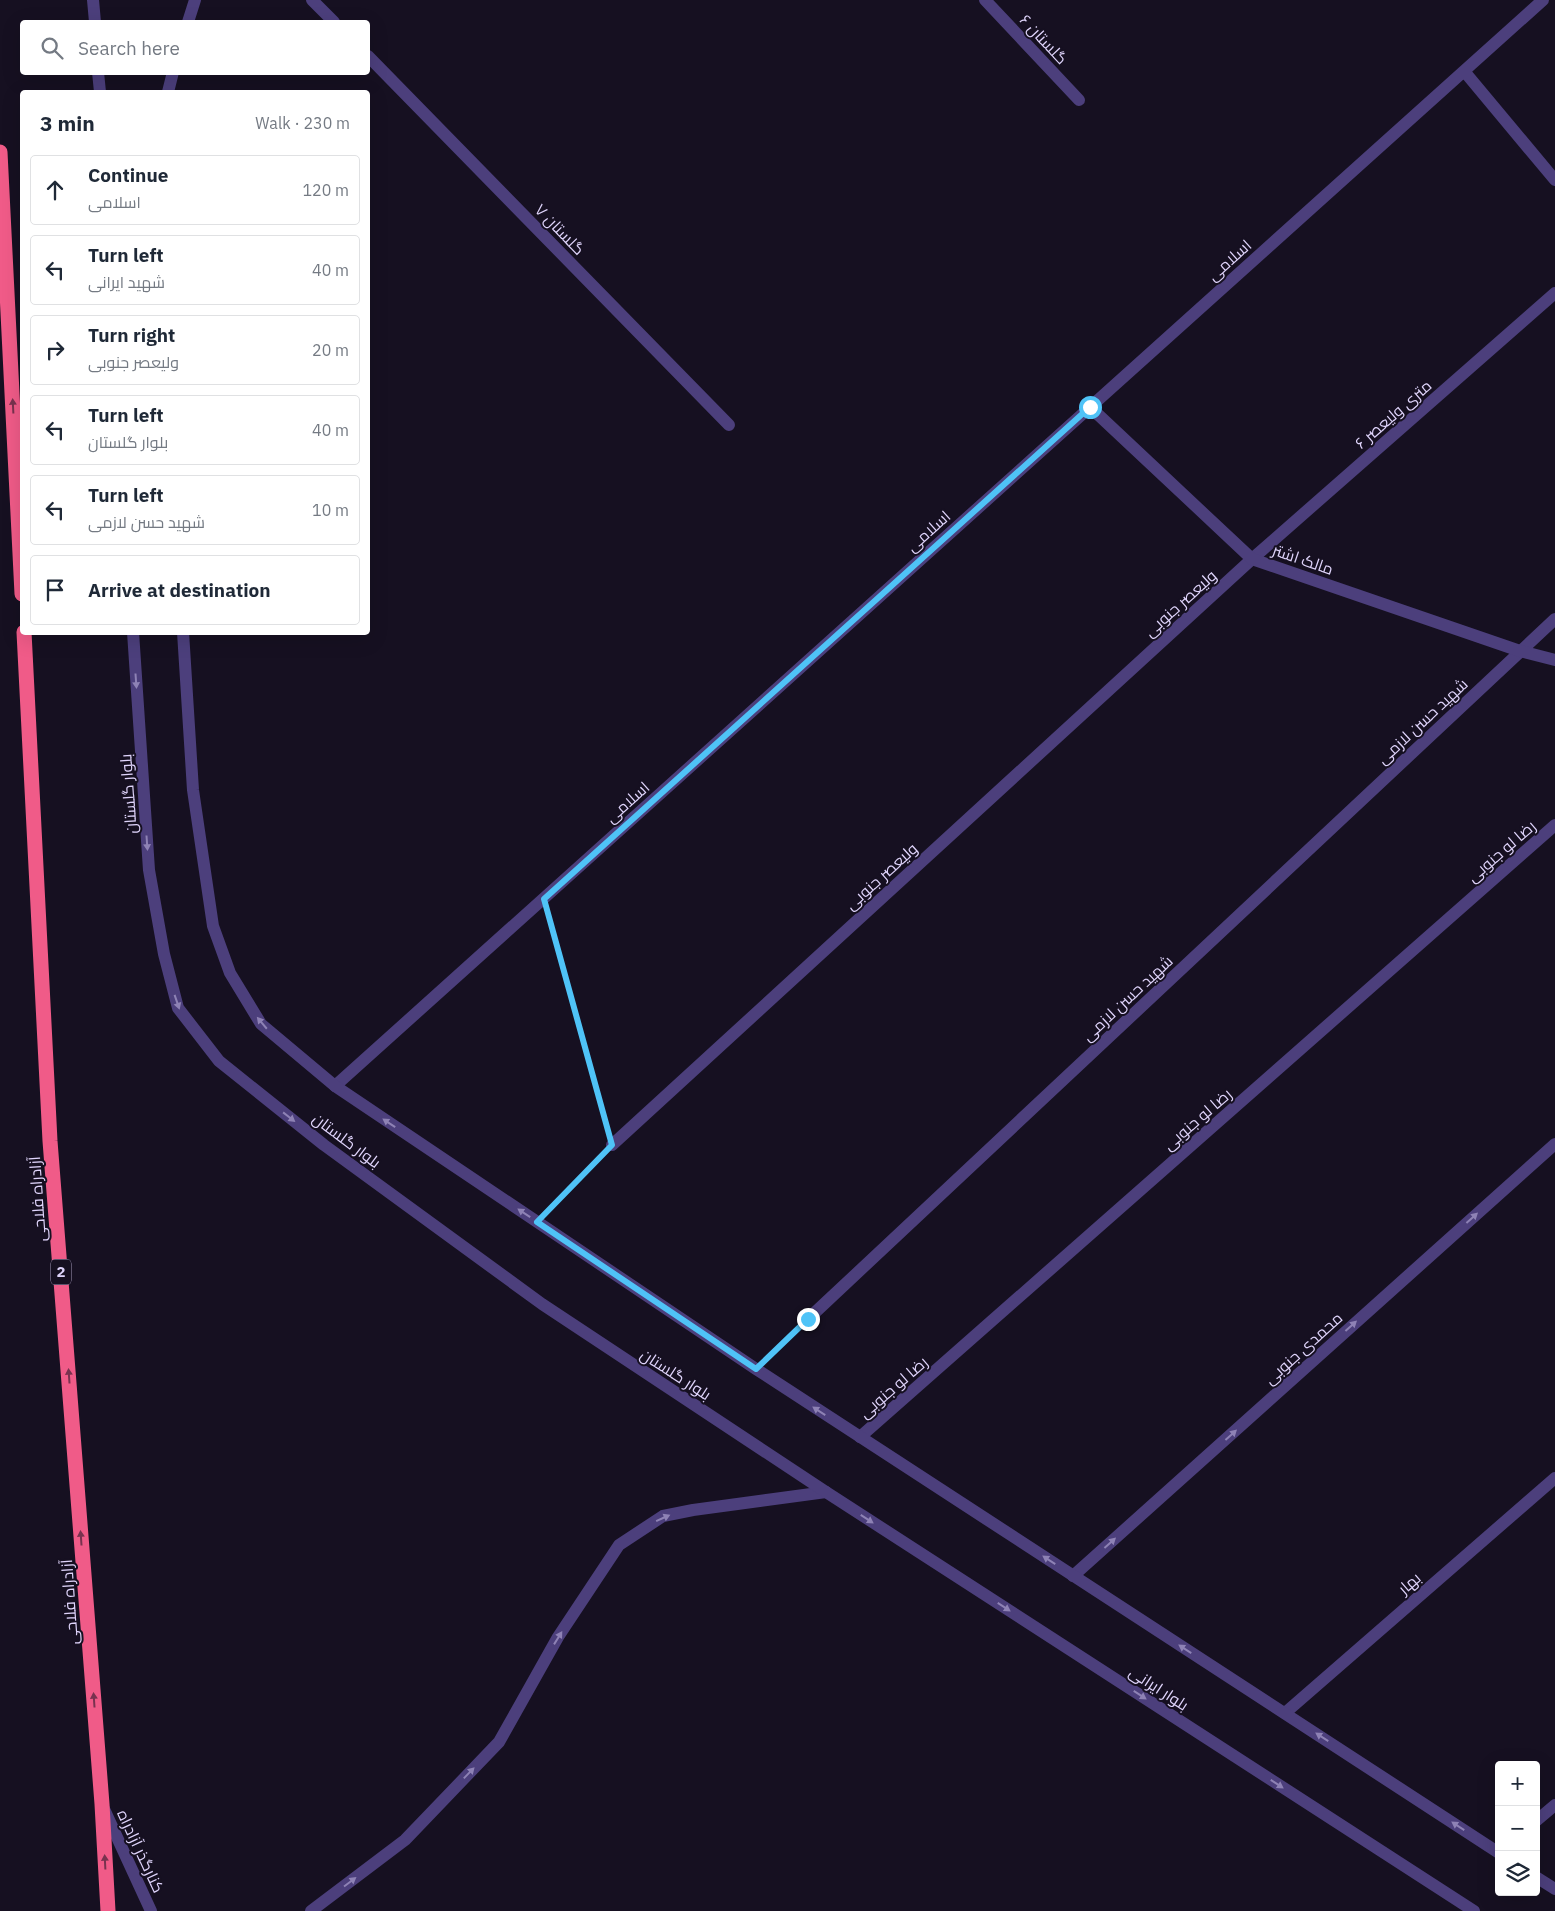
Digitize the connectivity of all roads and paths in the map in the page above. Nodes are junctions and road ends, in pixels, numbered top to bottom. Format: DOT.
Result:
graph roads {
  1 [pos="93,0"];
  2 [pos="195,0"];
  3 [pos="312,0"];
  4 [pos="985,0"];
  5 [pos="1543,0"];
  6 [pos="95,20"];
  7 [pos="189,20"];
  8 [pos="332,20"];
  9 [pos="370,58"];
  10 [pos="1464,71"];
  11 [pos="98,75"];
  12 [pos="172,75"];
  13 [pos="100,90"];
  14 [pos="168,90"];
  15 [pos="1079,100"];
  16 [pos="0,152"];
  17 [pos="1555,180"];
  18 [pos="1555,292"];
  19 [pos="1090,407"];
  20 [pos="730,425"];
  21 [pos="20,554"];
  22 [pos="1252,559"];
  23 [pos="1555,620"];
  24 [pos="24,635"];
  25 [pos="133,635"];
  26 [pos="183,635"];
  27 [pos="1520,650"];
  28 [pos="1555,660"];
  29 [pos="1555,825"];
  30 [pos="544,899"];
  31 [pos="335,1086"];
  32 [pos="1555,1144"];
  33 [pos="612,1145"];
  34 [pos="537,1222"];
  35 [pos="808,1319"];
  36 [pos="756,1369"];
  37 [pos="860,1438"];
  38 [pos="1555,1478"];
  39 [pos="826,1492"];
  40 [pos="1073,1576"];
  41 [pos="1285,1713"];
  42 [pos="102,1804"];
  43 [pos="1555,1805"];
  44 [pos="1540,1818"];
  45 [pos="1496,1851"];
  46 [pos="1540,1880"];
  47 [pos="1555,1889"];
  48 [pos="108,1911"];
  49 [pos="151,1911"];
  50 [pos="311,1911"];
  51 [pos="1474,1911"];
  1 -- 6 [label="street"];
  2 -- 7 [label="street"];
  3 -- 8 [label="street"];
  4 -- 15 [label="street, گلستان ۶"];
  5 -- 10 [label="street, اسلامی"];
  9 -- 20 [label="street, گلستان ۷"];
  10 -- 17 [label="street"];
  10 -- 19 [label="street, اسلامی"];
  11 -- 13 [label="street"];
  12 -- 14 [label="street"];
  21 -- 16 [label="highway, one-way"];
  18 -- 22 [label="street, ۶ متری ولیعصر"];
  19 -- 22 [label="street, مالک اشتر"];
  19 -- 30 [label="street, اسلامی"];
  22 -- 27 [label="street, مالک اشتر"];
  22 -- 33 [label="street, ولیعصر جنوبی"];
  23 -- 27 [label="street, شهید حسن لازمی"];
  42 -- 24 [label="highway, آزادراه فلاحی / 2, one-way"];
  25 -- 39 [label="street, بلوار گلستان, one-way"];
  31 -- 26 [label="street, one-way"];
  27 -- 28 [label="street, مالک اشتر"];
  27 -- 35 [label="street, شهید حسن لازمی"];
  29 -- 37 [label="street, رضا لو جنوبی"];
  30 -- 31 [label="street, اسلامی"];
  30 -- 33 [label="path"];
  34 -- 31 [label="street, one-way"];
  40 -- 32 [label="street, محمدی جنوبی, one-way"];
  33 -- 34 [label="path"];
  34 -- 36 [label="street"];
  35 -- 36 [label="path"];
  37 -- 36 [label="street, one-way"];
  40 -- 37 [label="street, one-way"];
  38 -- 41 [label="street, بهار"];
  50 -- 39 [label="street, one-way"];
  39 -- 51 [label="street, بلوار ایرانی, one-way"];
  41 -- 40 [label="street, one-way"];
  45 -- 41 [label="street, one-way"];
  48 -- 42 [label="highway, آزادراه فلاحی / 2, one-way"];
  42 -- 49 [label="street, کنارگذر آزادراه"];
  43 -- 44 [label="street"];
  46 -- 47 [label="street"];
}
